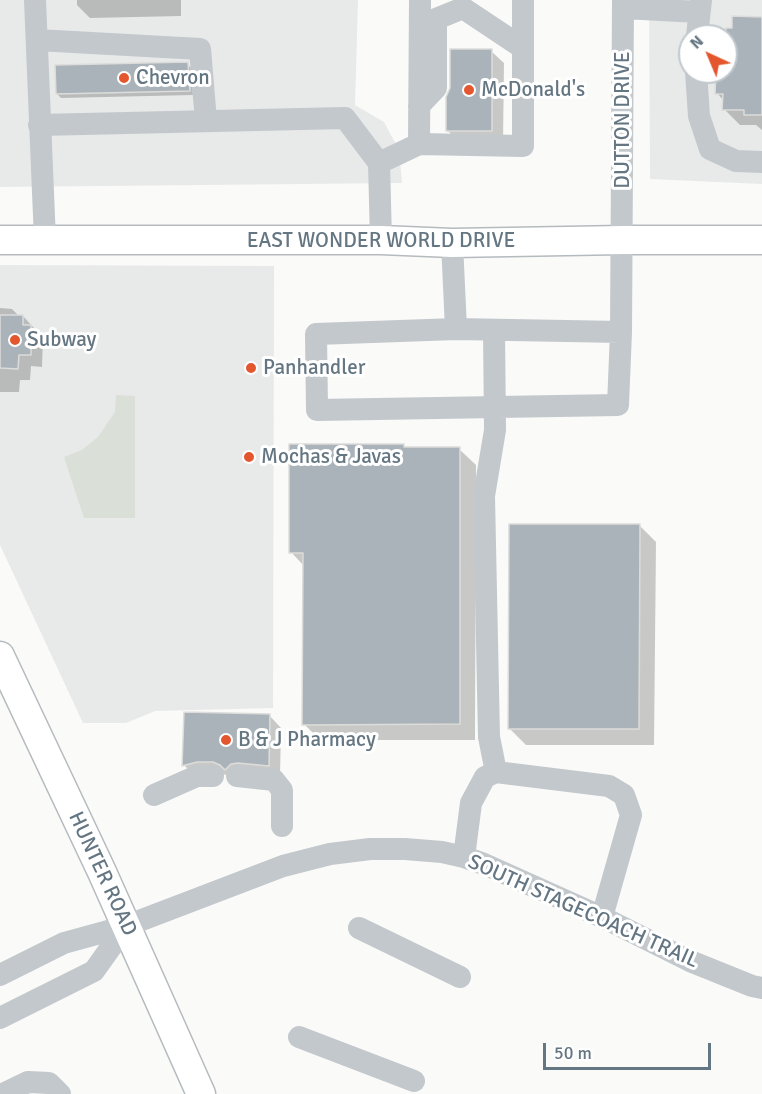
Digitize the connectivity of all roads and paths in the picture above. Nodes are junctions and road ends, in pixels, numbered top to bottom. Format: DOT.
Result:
graph roads {
  1 [pos="35,0"];
  2 [pos="420,0"];
  3 [pos="523,0"];
  4 [pos="623,4"];
  5 [pos="700,6"];
  6 [pos="698,24"];
  7 [pos="37,40"];
  8 [pos="523,48"];
  9 [pos="697,84"];
  10 [pos="419,106"];
  11 [pos="206,121"];
  12 [pos="39,125"];
  13 [pos="419,144"];
  14 [pos="762,162"];
  15 [pos="379,163"];
  16 [pos="0,240"];
  17 [pos="45,240"];
  18 [pos="381,240"];
  19 [pos="623,240"];
  20 [pos="762,240"];
  21 [pos="452,243"];
  22 [pos="456,329"];
  23 [pos="494,330"];
  24 [pos="621,332"];
  25 [pos="496,407"];
  26 [pos="1,661"];
  27 [pos="495,772"];
  28 [pos="213,776"];
  29 [pos="237,776"];
  30 [pos="154,795"];
  31 [pos="282,826"];
  32 [pos="464,857"];
  33 [pos="602,917"];
  34 [pos="126,926"];
  35 [pos="359,928"];
  36 [pos="0,975"];
  37 [pos="459,977"];
  38 [pos="762,988"];
  39 [pos="0,1018"];
  40 [pos="300,1037"];
  41 [pos="414,1081"];
  42 [pos="3,1094"];
  43 [pos="60,1094"];
  44 [pos="201,1094"];
  1 -- 7 [label="street"];
  2 -- 10 [label="street"];
  3 -- 8 [label="street"];
  4 -- 5 [label="street"];
  4 -- 19 [label="street, DUTTON DRIVE"];
  5 -- 6 [label="street"];
  7 -- 11 [label="street"];
  7 -- 12 [label="street"];
  8 -- 10 [label="street"];
  8 -- 13 [label="street"];
  9 -- 14 [label="street"];
  10 -- 13 [label="street"];
  11 -- 12 [label="street"];
  11 -- 15 [label="street"];
  12 -- 17 [label="street"];
  13 -- 15 [label="street"];
  15 -- 18 [label="street"];
  16 -- 17 [label="main road, EAST WONDER WORLD DRIVE"];
  17 -- 18 [label="main road, EAST WONDER WORLD DRIVE"];
  18 -- 21 [label="main road, EAST WONDER WORLD DRIVE"];
  19 -- 20 [label="main road, EAST WONDER WORLD DRIVE"];
  19 -- 21 [label="main road, EAST WONDER WORLD DRIVE"];
  19 -- 24 [label="street, DUTTON DRIVE"];
  21 -- 22 [label="street"];
  22 -- 23 [label="street"];
  22 -- 25 [label="street"];
  23 -- 24 [label="street"];
  23 -- 25 [label="street"];
  24 -- 25 [label="street, DUTTON DRIVE"];
  25 -- 27 [label="street"];
  26 -- 34 [label="main road, HUNTER ROAD"];
  27 -- 32 [label="street"];
  27 -- 33 [label="street"];
  28 -- 30 [label="street"];
  29 -- 31 [label="street"];
  32 -- 33 [label="street, SOUTH STAGECOACH TRAIL"];
  32 -- 34 [label="street, SOUTH STAGECOACH TRAIL"];
  33 -- 38 [label="street, SOUTH STAGECOACH TRAIL"];
  34 -- 36 [label="street, SOUTH STAGECOACH TRAIL"];
  34 -- 39 [label="street"];
  34 -- 44 [label="main road, HUNTER ROAD"];
  35 -- 37 [label="street"];
  40 -- 41 [label="street"];
  42 -- 43 [label="street"];
}
